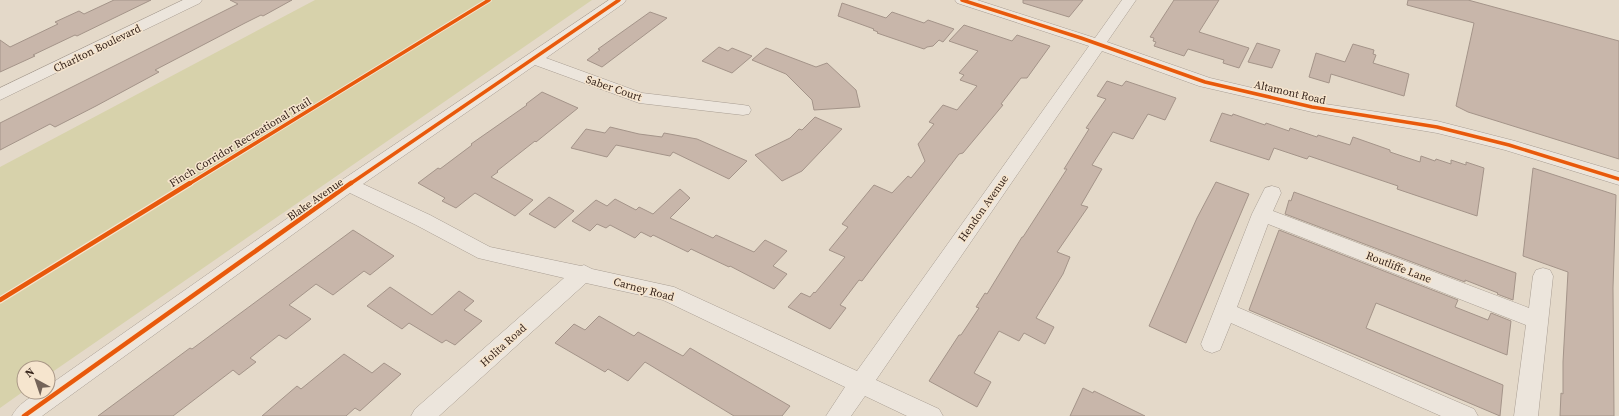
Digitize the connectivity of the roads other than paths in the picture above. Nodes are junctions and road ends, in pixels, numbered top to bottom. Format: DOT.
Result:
graph roads {
  1 [pos="195,0"];
  2 [pos="619,0"];
  3 [pos="962,0"];
  4 [pos="1129,0"];
  5 [pos="1097,44"];
  6 [pos="535,59"];
  7 [pos="0,95"];
  8 [pos="743,110"];
  9 [pos="1619,179"];
  10 [pos="349,186"];
  11 [pos="1272,193"];
  12 [pos="1262,214"];
  13 [pos="584,273"];
  14 [pos="1543,276"];
  15 [pos="1225,311"];
  16 [pos="1537,320"];
  17 [pos="1212,344"];
  18 [pos="861,383"];
  19 [pos="24,416"];
  20 [pos="423,416"];
  21 [pos="838,416"];
  22 [pos="931,416"];
  23 [pos="1466,416"];
  24 [pos="1526,416"];
  1 -- 7 [label="street, Charlton Boulevard"];
  2 -- 6 [label="street, Blake Avenue"];
  3 -- 5 [label="street, Altamont Road"];
  4 -- 5 [label="street, Hendon Avenue"];
  5 -- 9 [label="street, Altamont Road"];
  5 -- 18 [label="street, Hendon Avenue"];
  6 -- 8 [label="street, Saber Court"];
  6 -- 10 [label="street, Blake Avenue"];
  10 -- 13 [label="street, Carney Road"];
  10 -- 19 [label="street, Blake Avenue"];
  11 -- 12 [label="street"];
  12 -- 15 [label="street"];
  12 -- 16 [label="street, Routliffe Lane"];
  13 -- 18 [label="street, Carney Road"];
  13 -- 20 [label="street, Holita Road"];
  14 -- 16 [label="street"];
  15 -- 17 [label="street"];
  15 -- 23 [label="street"];
  16 -- 24 [label="street"];
  18 -- 21 [label="street, Hendon Avenue"];
  18 -- 22 [label="street, Carney Road"];
}
